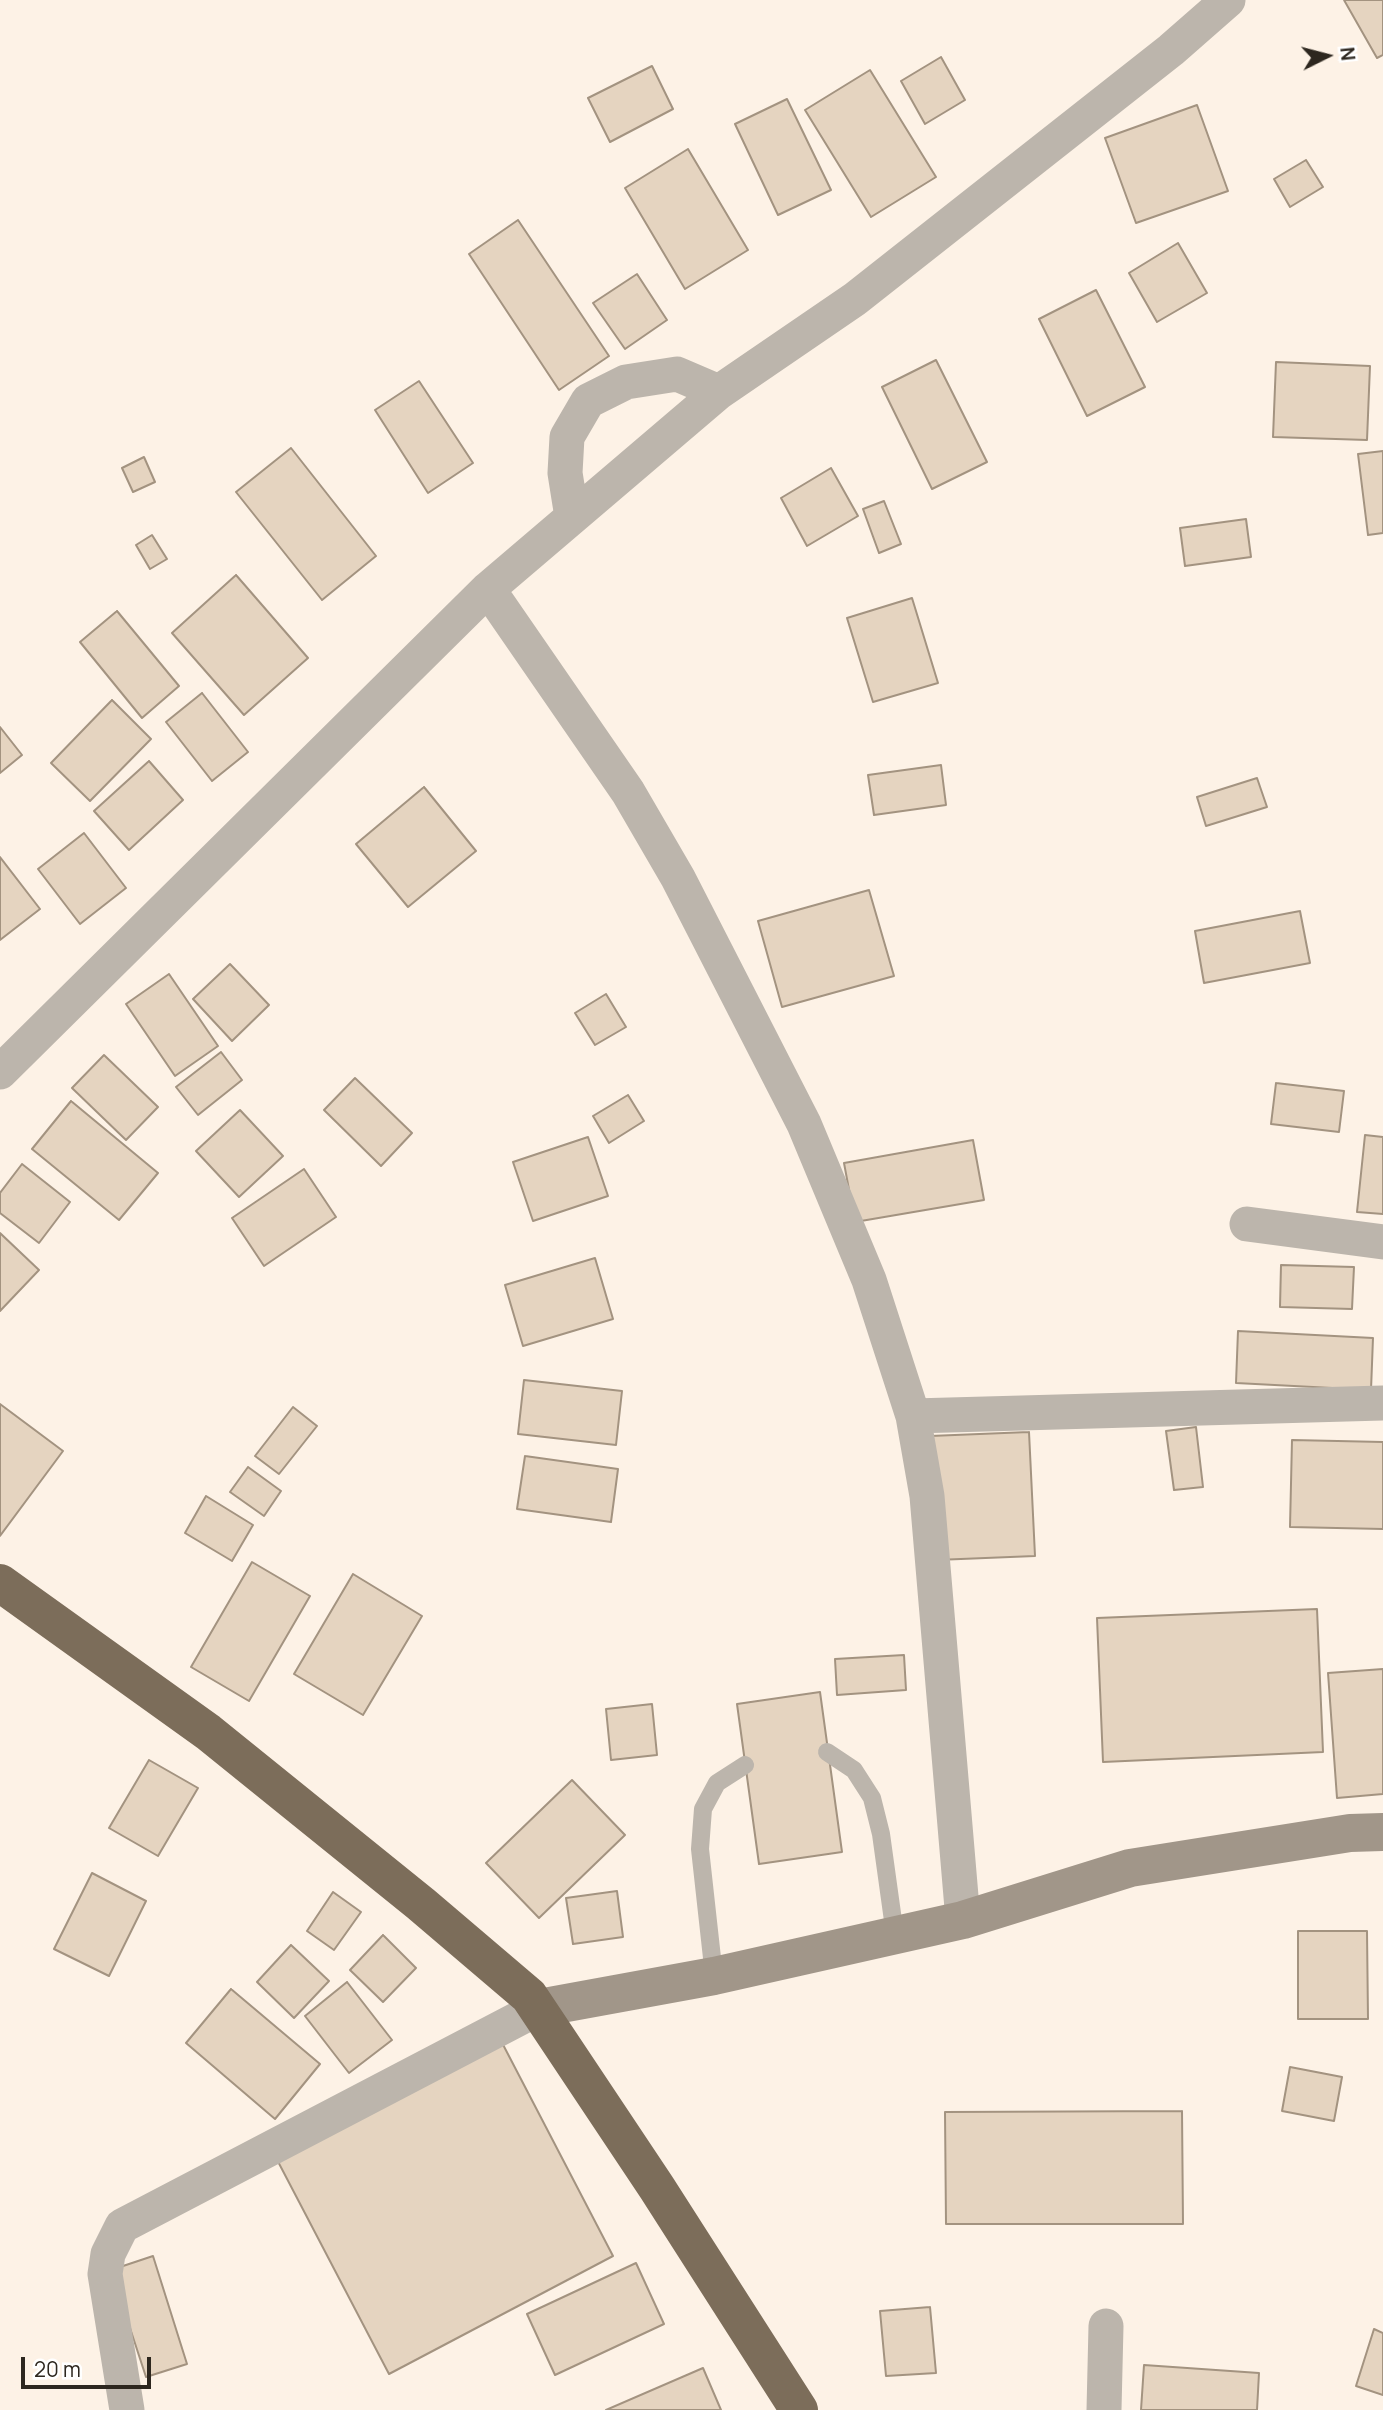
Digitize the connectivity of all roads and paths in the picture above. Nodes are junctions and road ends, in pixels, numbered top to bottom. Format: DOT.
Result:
graph roads {
  1 [pos="1228,0"];
  2 [pos="719,392"];
  3 [pos="572,517"];
  4 [pos="488,589"];
  5 [pos="0,1072"];
  6 [pos="1247,1224"];
  7 [pos="1383,1242"];
  8 [pos="1383,1403"];
  9 [pos="913,1416"];
  10 [pos="0,1583"];
  11 [pos="827,1752"];
  12 [pos="745,1765"];
  13 [pos="1383,1832"];
  14 [pos="963,1920"];
  15 [pos="895,1935"];
  16 [pos="714,1976"];
  17 [pos="539,2008"];
  18 [pos="1106,2326"];
  19 [pos="127,2410"];
  20 [pos="799,2410"];
  21 [pos="1104,2410"];
  1 -- 2 [label="street"];
  2 -- 3 [label="street"];
  2 -- 3 [label="street"];
  3 -- 4 [label="street"];
  4 -- 5 [label="street"];
  4 -- 9 [label="street"];
  6 -- 7 [label="street"];
  8 -- 9 [label="street"];
  9 -- 14 [label="street"];
  10 -- 17 [label="highway"];
  11 -- 15 [label="lane"];
  12 -- 16 [label="lane"];
  13 -- 14 [label="street"];
  14 -- 15 [label="street"];
  15 -- 16 [label="street"];
  16 -- 17 [label="street"];
  17 -- 19 [label="street"];
  17 -- 20 [label="highway"];
  18 -- 21 [label="street"];
}
